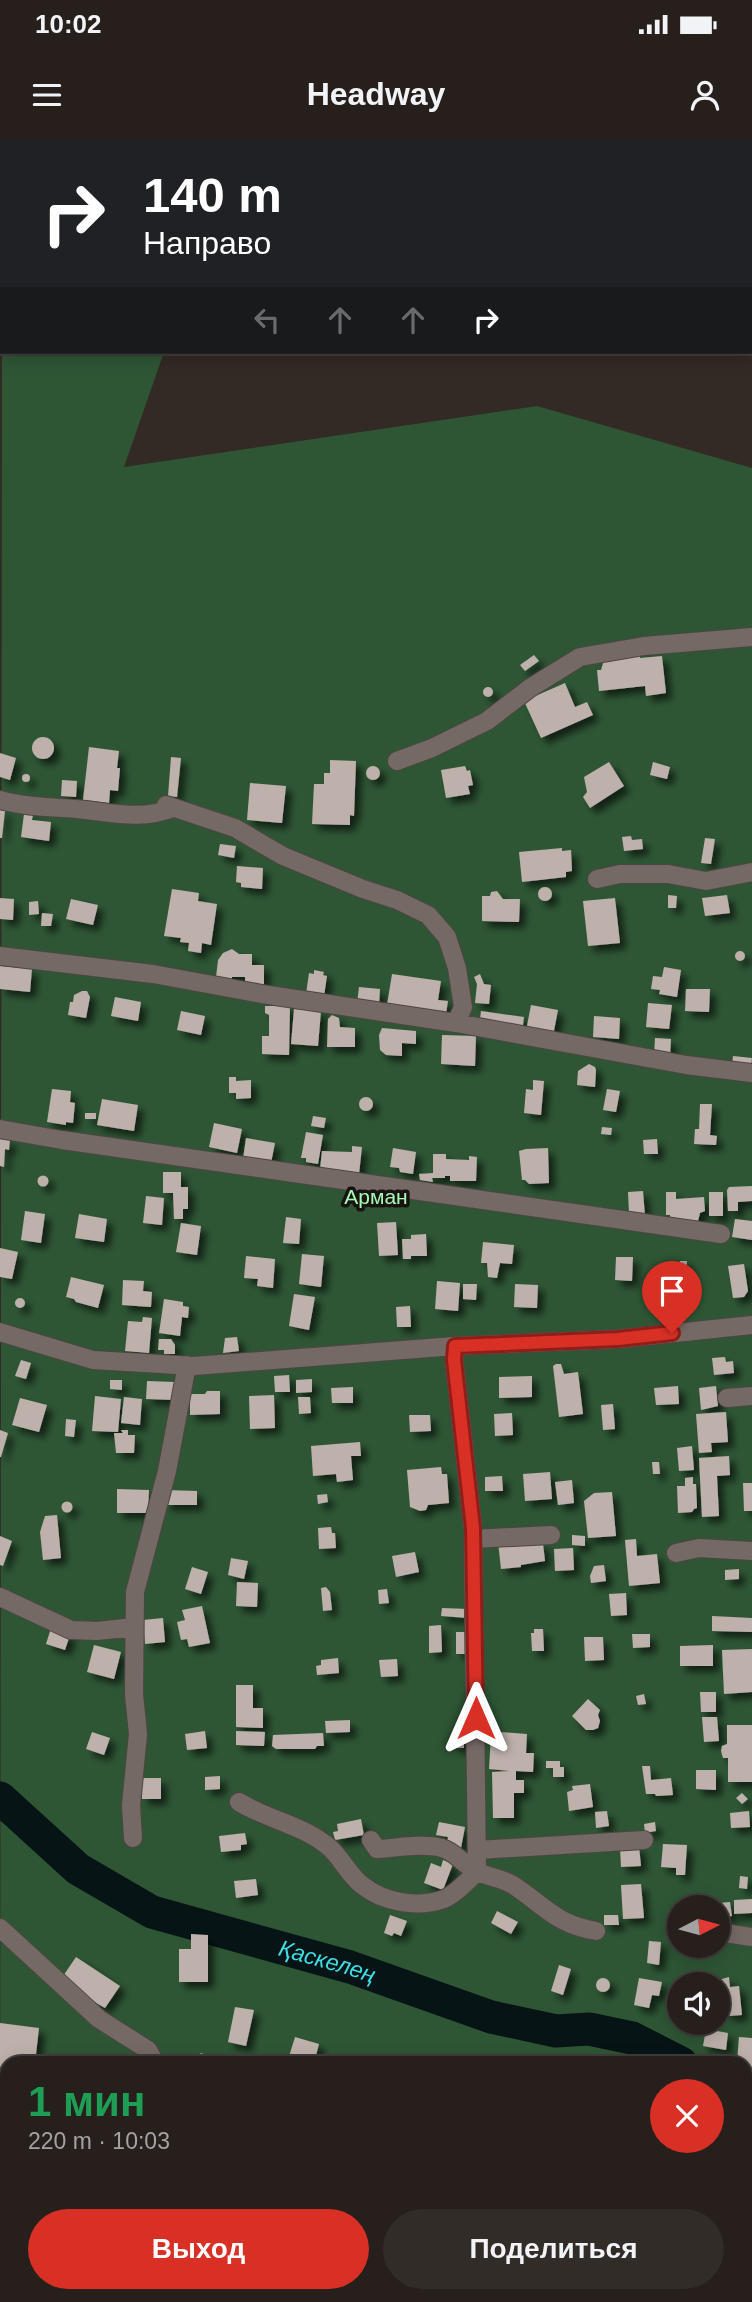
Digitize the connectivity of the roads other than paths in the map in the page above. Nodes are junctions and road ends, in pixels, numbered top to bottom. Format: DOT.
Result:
graph roads {
  1 [pos="752,637"];
  2 [pos="397,761"];
  3 [pos="0,800"];
  4 [pos="752,872"];
  5 [pos="597,879"];
  6 [pos="0,956"];
  7 [pos="456,1023"];
  8 [pos="752,1073"];
  9 [pos="0,1129"];
  10 [pos="721,1234"];
  11 [pos="752,1325"];
  12 [pos="0,1332"];
  13 [pos="455,1346"];
  14 [pos="187,1365"];
  15 [pos="752,1396"];
  16 [pos="727,1398"];
  17 [pos="551,1535"];
  18 [pos="473,1539"];
  19 [pos="752,1551"];
  20 [pos="676,1553"];
  21 [pos="0,1597"];
  22 [pos="134,1627"];
  23 [pos="239,1802"];
  24 [pos="133,1838"];
  25 [pos="371,1840"];
  26 [pos="644,1840"];
  27 [pos="477,1850"];
  28 [pos="477,1872"];
  29 [pos="0,1928"];
  30 [pos="596,1931"];
  31 [pos="730,1934"];
  32 [pos="752,1937"];
  33 [pos="151,2056"];
  1 -- 2 [label="street"];
  3 -- 7 [label="street"];
  4 -- 5 [label="street"];
  6 -- 7 [label="street"];
  7 -- 8 [label="street"];
  9 -- 10 [label="street"];
  11 -- 13 [label="street"];
  12 -- 14 [label="street"];
  13 -- 14 [label="street"];
  13 -- 18 [label="street"];
  14 -- 22 [label="street"];
  15 -- 16 [label="street"];
  17 -- 18 [label="street"];
  18 -- 27 [label="street"];
  19 -- 20 [label="street"];
  21 -- 22 [label="street"];
  22 -- 24 [label="street"];
  23 -- 28 [label="street"];
  25 -- 28 [label="street"];
  26 -- 27 [label="street"];
  27 -- 28 [label="street"];
  28 -- 30 [label="street"];
  29 -- 33 [label="street"];
  31 -- 32 [label="street"];
}
